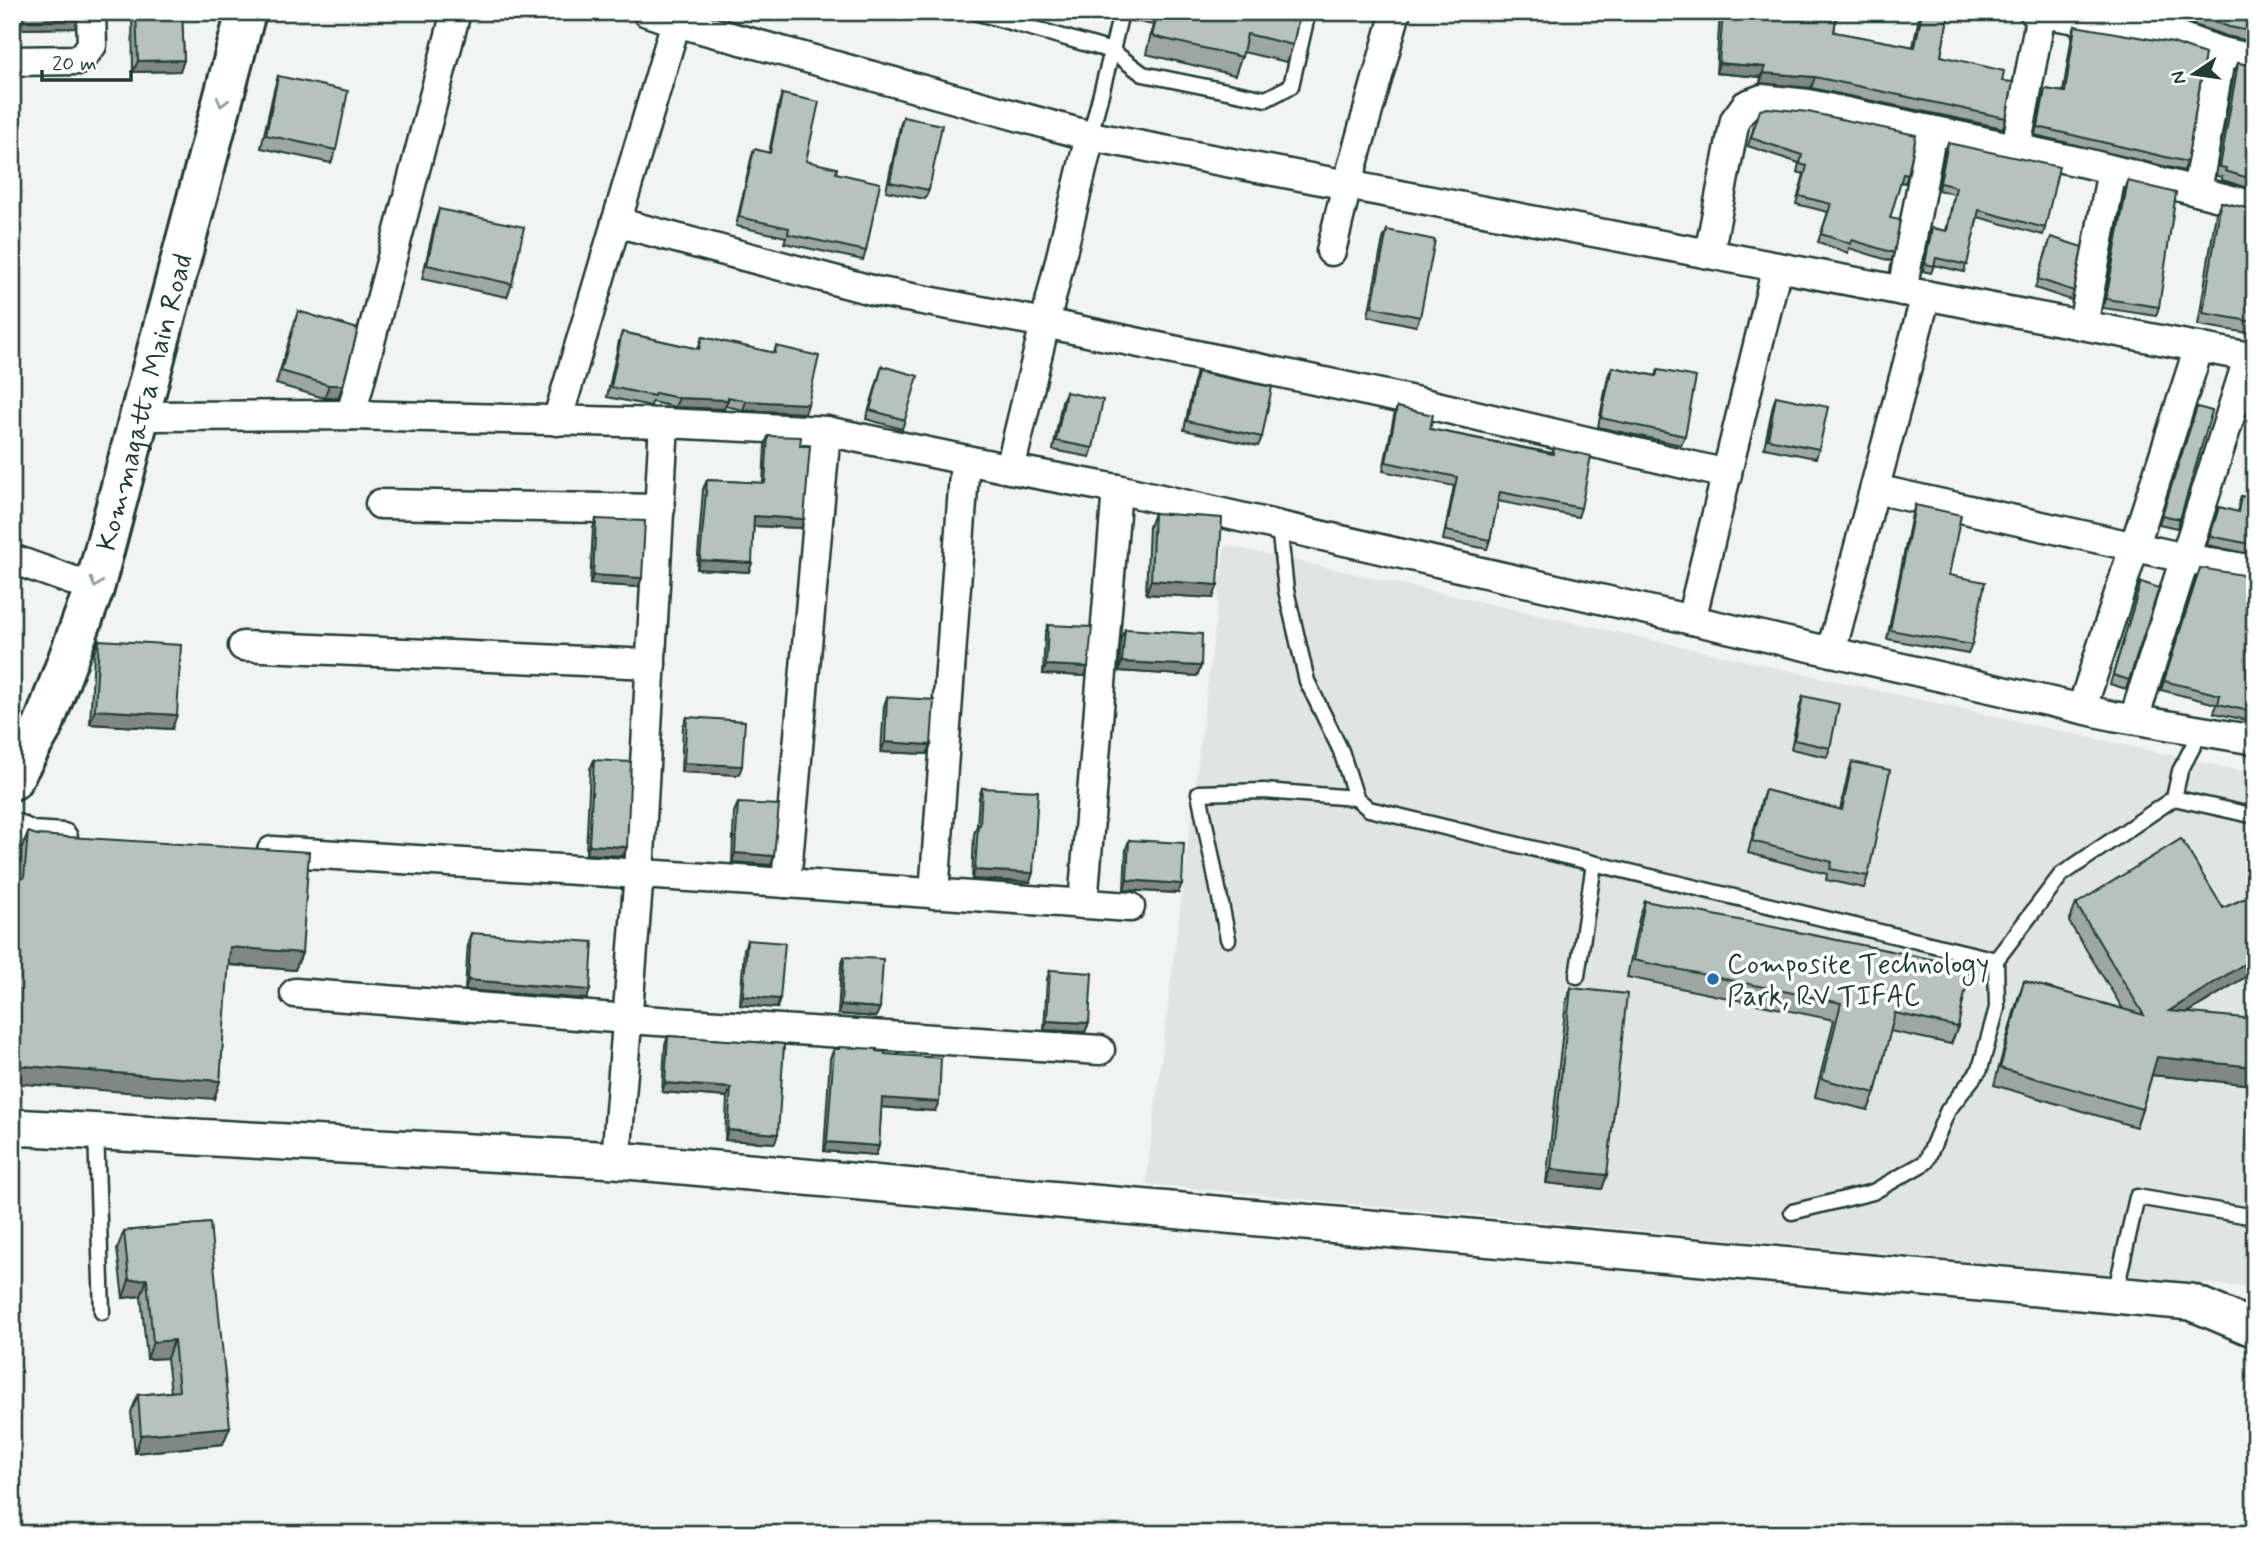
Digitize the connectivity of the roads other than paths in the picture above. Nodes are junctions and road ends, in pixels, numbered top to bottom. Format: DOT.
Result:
graph roads {
  1 [pos="91,12"];
  2 [pos="219,12"];
  3 [pos="246,12"];
  4 [pos="456,12"];
  5 [pos="647,12"];
  6 [pos="975,12"];
  7 [pos="1121,12"];
  8 [pos="1308,12"];
  9 [pos="1396,12"];
  10 [pos="2037,13"];
  11 [pos="676,22"];
  12 [pos="2176,24"];
  13 [pos="1112,51"];
  14 [pos="2221,52"];
  15 [pos="2255,59"];
  16 [pos="12,61"];
  17 [pos="1932,131"];
  18 [pos="1090,136"];
  19 [pos="2016,148"];
  20 [pos="2112,170"];
  21 [pos="1347,185"];
  22 [pos="2197,191"];
  23 [pos="2255,206"];
  24 [pos="616,222"];
  25 [pos="1331,251"];
  26 [pos="1709,254"];
  27 [pos="1777,267"];
  28 [pos="1914,293"];
  29 [pos="1045,324"];
  30 [pos="2083,325"];
  31 [pos="2199,347"];
  32 [pos="2252,357"];
  33 [pos="351,415"];
  34 [pos="139,416"];
  35 [pos="557,421"];
  36 [pos="664,423"];
  37 [pos="826,431"];
  38 [pos="965,460"];
  39 [pos="1010,469"];
  40 [pos="1727,474"];
  41 [pos="1117,489"];
  42 [pos="1875,489"];
  43 [pos="380,503"];
  44 [pos="660,509"];
  45 [pos="1279,526"];
  46 [pos="2133,546"];
  47 [pos="2185,558"];
  48 [pos="12,559"];
  49 [pos="2255,570"];
  50 [pos="71,580"];
  51 [pos="1691,620"];
  52 [pos="243,646"];
  53 [pos="1831,652"];
  54 [pos="651,664"];
  55 [pos="2082,708"];
  56 [pos="2134,719"];
  57 [pos="12,728"];
  58 [pos="2201,731"];
  59 [pos="2255,740"];
  60 [pos="12,780"];
  61 [pos="1356,798"];
  62 [pos="2174,799"];
  63 [pos="2255,816"];
  64 [pos="12,827"];
  65 [pos="87,839"];
  66 [pos="253,850"];
  67 [pos="1594,864"];
  68 [pos="639,873"];
  69 [pos="786,883"];
  70 [pos="933,894"];
  71 [pos="1083,904"];
  72 [pos="1130,907"];
  73 [pos="1228,939"];
  74 [pos="1996,960"];
  75 [pos="1577,976"];
  76 [pos="295,993"];
  77 [pos="628,1019"];
  78 [pos="1100,1051"];
  79 [pos="12,1127"];
  80 [pos="96,1130"];
  81 [pos="616,1160"];
  82 [pos="1792,1212"];
  83 [pos="2255,1217"];
  84 [pos="2115,1295"];
  85 [pos="102,1312"];
  86 [pos="2255,1328"];
  1 -- 16 [label="street"];
  2 -- 50 [label="main road, Kommagatta Main Road"];
  3 -- 34 [label="main road, Kommagatta Main Road, one-way"];
  4 -- 33 [label="street"];
  5 -- 11 [label="street"];
  6 -- 13 [label="lane"];
  7 -- 13 [label="lane"];
  8 -- 13 [label="lane"];
  9 -- 21 [label="street"];
  10 -- 12 [label="street"];
  10 -- 19 [label="street"];
  11 -- 18 [label="street"];
  11 -- 24 [label="street"];
  12 -- 14 [label="street"];
  13 -- 18 [label="lane"];
  14 -- 15 [label="street"];
  14 -- 22 [label="street"];
  17 -- 19 [label="street"];
  17 -- 26 [label="street"];
  17 -- 28 [label="street"];
  18 -- 21 [label="street"];
  18 -- 29 [label="street"];
  19 -- 20 [label="street"];
  20 -- 22 [label="street"];
  20 -- 30 [label="street"];
  21 -- 25 [label="street"];
  21 -- 26 [label="street"];
  22 -- 23 [label="street"];
  24 -- 29 [label="street"];
  24 -- 35 [label="street"];
  26 -- 27 [label="street"];
  27 -- 28 [label="street"];
  27 -- 40 [label="street"];
  28 -- 30 [label="street"];
  28 -- 42 [label="street"];
  29 -- 39 [label="street"];
  29 -- 40 [label="street"];
  30 -- 31 [label="street"];
  31 -- 32 [label="street"];
  31 -- 46 [label="street"];
  32 -- 47 [label="street"];
  33 -- 34 [label="street"];
  33 -- 35 [label="street"];
  34 -- 60 [label="main road, Kommagatta Main Road, one-way"];
  35 -- 36 [label="street"];
  36 -- 37 [label="street"];
  36 -- 44 [label="street"];
  37 -- 38 [label="street"];
  37 -- 69 [label="street"];
  38 -- 39 [label="street"];
  38 -- 70 [label="street"];
  39 -- 41 [label="street"];
  40 -- 51 [label="street"];
  41 -- 45 [label="street"];
  41 -- 71 [label="street"];
  42 -- 46 [label="street"];
  42 -- 53 [label="street"];
  43 -- 44 [label="street"];
  44 -- 54 [label="street"];
  45 -- 51 [label="street"];
  45 -- 61 [label="lane"];
  46 -- 47 [label="street"];
  46 -- 55 [label="street"];
  47 -- 49 [label="street"];
  47 -- 56 [label="street"];
  48 -- 50 [label="street"];
  50 -- 57 [label="main road, Kommagatta Main Road"];
  51 -- 53 [label="street"];
  52 -- 54 [label="street"];
  53 -- 55 [label="street"];
  54 -- 68 [label="street"];
  55 -- 56 [label="street"];
  56 -- 58 [label="street"];
  58 -- 59 [label="street"];
  58 -- 62 [label="lane"];
  61 -- 67 [label="lane"];
  61 -- 73 [label="lane"];
  62 -- 63 [label="lane"];
  62 -- 74 [label="lane"];
  64 -- 65 [label="street"];
  66 -- 68 [label="street"];
  67 -- 74 [label="lane"];
  67 -- 75 [label="lane"];
  68 -- 69 [label="street"];
  68 -- 77 [label="street"];
  69 -- 70 [label="street"];
  70 -- 71 [label="street"];
  71 -- 72 [label="street"];
  74 -- 82 [label="lane"];
  76 -- 77 [label="street"];
  77 -- 78 [label="street"];
  77 -- 81 [label="street"];
  79 -- 80 [label="street"];
  80 -- 81 [label="street"];
  80 -- 85 [label="lane"];
  81 -- 84 [label="street"];
  83 -- 84 [label="lane"];
  84 -- 86 [label="street"];
}
